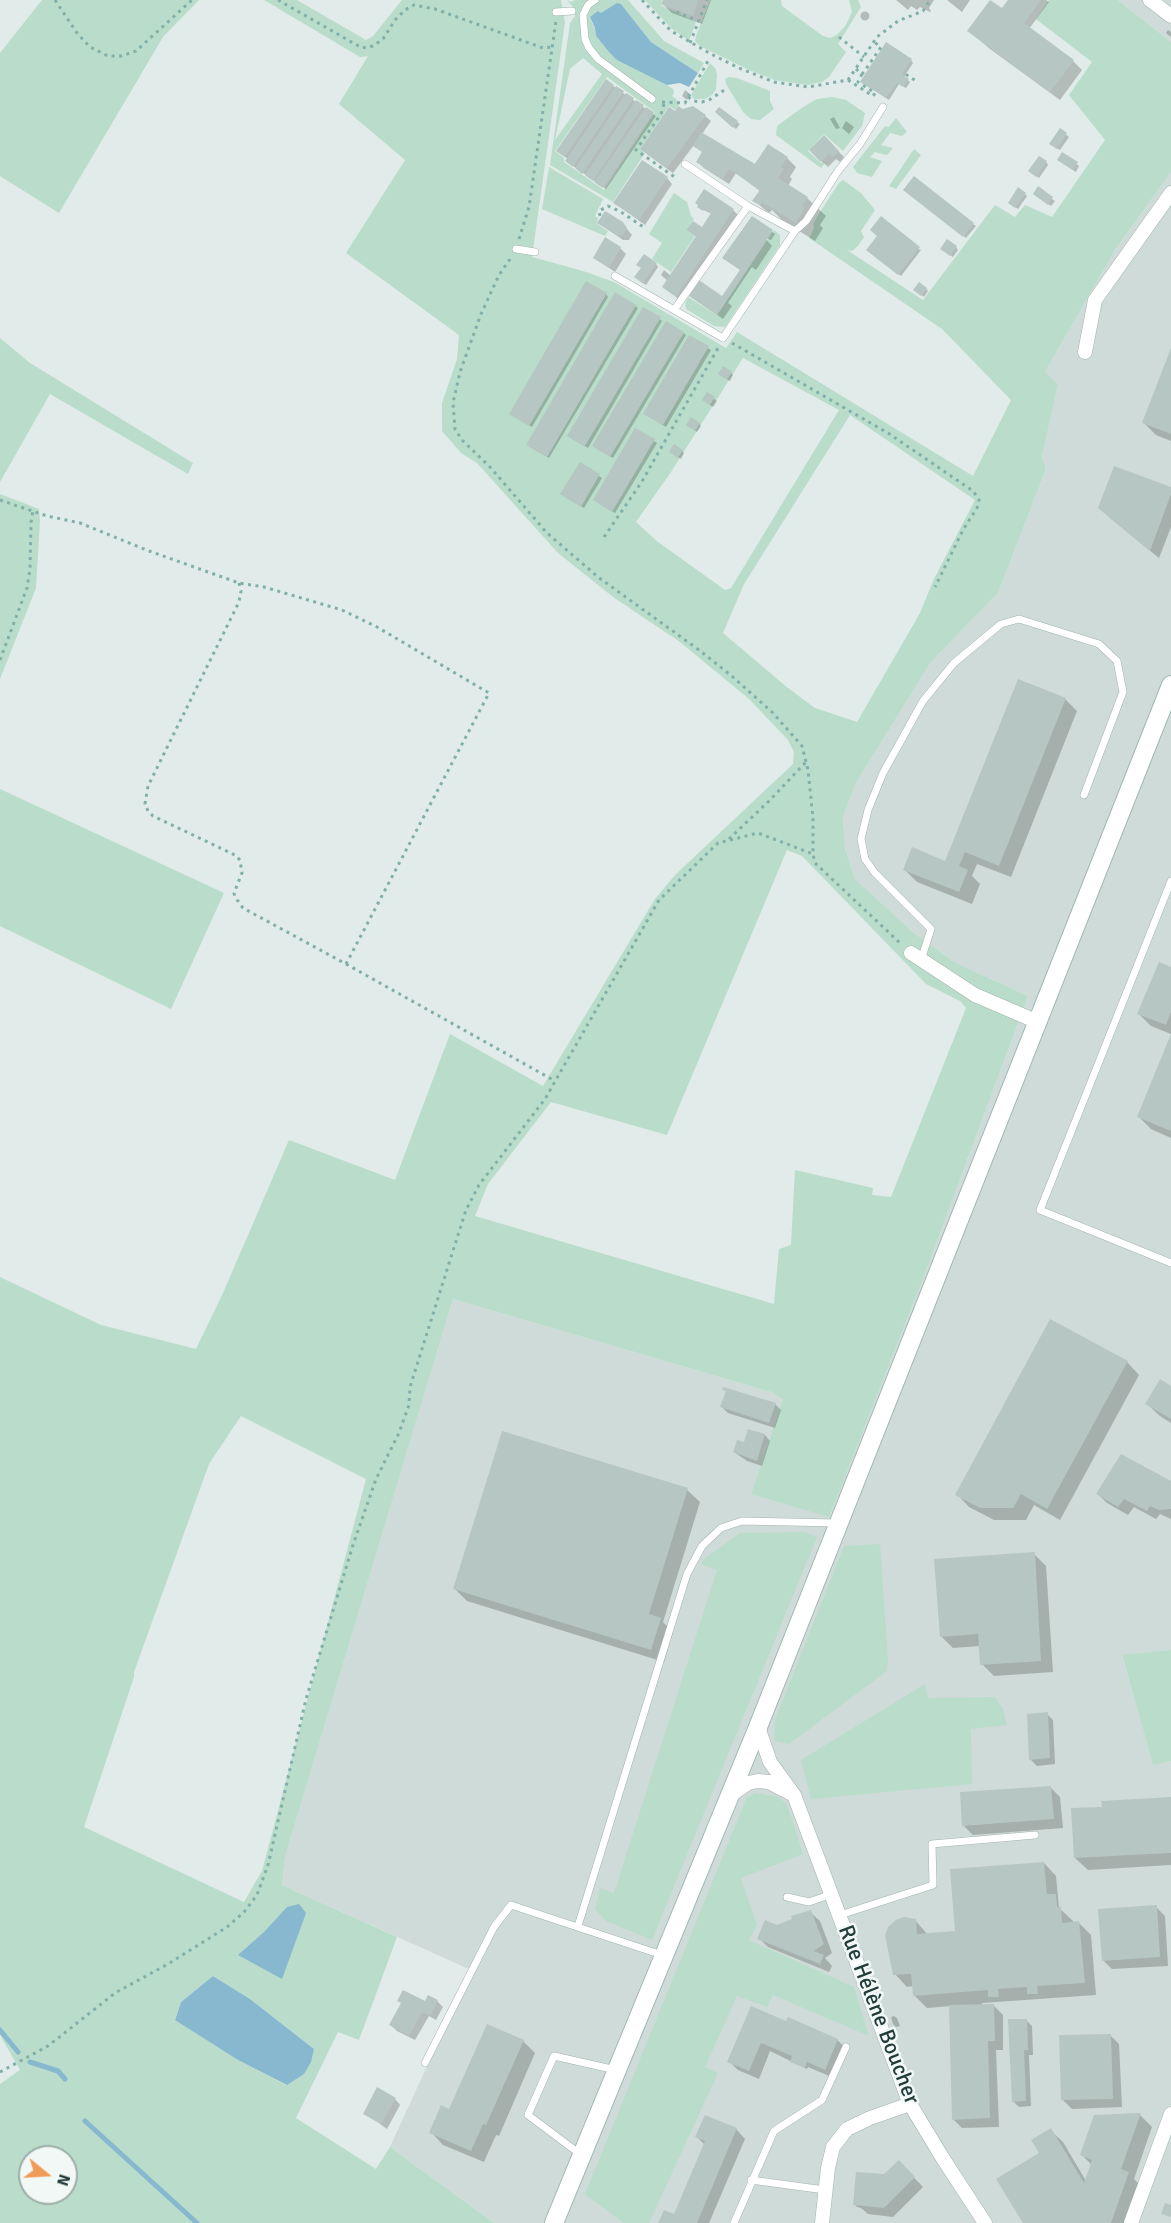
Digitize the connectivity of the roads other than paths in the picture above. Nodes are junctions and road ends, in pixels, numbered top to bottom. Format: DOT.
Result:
graph roads {
  1 [pos="595,0"];
  2 [pos="1150,0"];
  3 [pos="572,11"];
  4 [pos="556,12"];
  5 [pos="1171,16"];
  6 [pos="652,99"];
  7 [pos="883,107"];
  8 [pos="685,164"];
  9 [pos="1171,193"];
  10 [pos="748,206"];
  11 [pos="795,231"];
  12 [pos="516,249"];
  13 [pos="535,252"];
  14 [pos="615,276"];
  15 [pos="674,310"];
  16 [pos="1085,352"];
  17 [pos="1171,685"];
  18 [pos="1084,795"];
  19 [pos="1171,881"];
  20 [pos="916,956"];
  21 [pos="1038,1022"];
  22 [pos="1171,1263"];
  23 [pos="838,1522"];
  24 [pos="758,1726"];
  25 [pos="794,1795"];
  26 [pos="729,1796"];
  27 [pos="1035,1835"];
  28 [pos="832,1894"];
  29 [pos="787,1897"];
  30 [pos="840,1915"];
  31 [pos="578,1926"];
  32 [pos="664,1956"];
  33 [pos="846,2047"];
  34 [pos="425,2063"];
  35 [pos="618,2071"];
  36 [pos="910,2104"];
  37 [pos="1171,2114"];
  38 [pos="583,2157"];
  39 [pos="751,2180"];
  40 [pos="825,2190"];
  41 [pos="554,2223"];
  42 [pos="734,2223"];
  43 [pos="822,2223"];
  44 [pos="985,2223"];
  45 [pos="1131,2223"];
  1 -- 6 [label="lane"];
  2 -- 5 [label="street"];
  3 -- 4 [label="lane"];
  7 -- 11 [label="lane"];
  8 -- 10 [label="lane"];
  9 -- 16 [label="street"];
  10 -- 11 [label="lane"];
  10 -- 15 [label="lane"];
  11 -- 15 [label="lane"];
  12 -- 13 [label="lane"];
  14 -- 15 [label="lane"];
  17 -- 21 [label="main road"];
  18 -- 20 [label="lane"];
  19 -- 22 [label="lane"];
  20 -- 21 [label="street"];
  21 -- 23 [label="main road"];
  23 -- 24 [label="main road"];
  23 -- 31 [label="lane"];
  24 -- 25 [label="street, Rue Hélène Boucher"];
  24 -- 26 [label="main road"];
  25 -- 26 [label="street"];
  25 -- 28 [label="street, Rue Hélène Boucher"];
  26 -- 32 [label="main road"];
  27 -- 30 [label="lane"];
  28 -- 29 [label="lane"];
  28 -- 30 [label="street, Rue Hélène Boucher"];
  30 -- 36 [label="street, Rue Hélène Boucher"];
  31 -- 32 [label="lane"];
  31 -- 34 [label="lane"];
  32 -- 35 [label="main road"];
  33 -- 39 [label="lane"];
  35 -- 38 [label="main road"];
  35 -- 38 [label="lane"];
  36 -- 40 [label="street"];
  36 -- 44 [label="street, Rue Hélène Boucher"];
  37 -- 45 [label="street"];
  38 -- 41 [label="main road"];
  39 -- 40 [label="lane"];
  39 -- 42 [label="lane"];
  40 -- 43 [label="street"];
}
